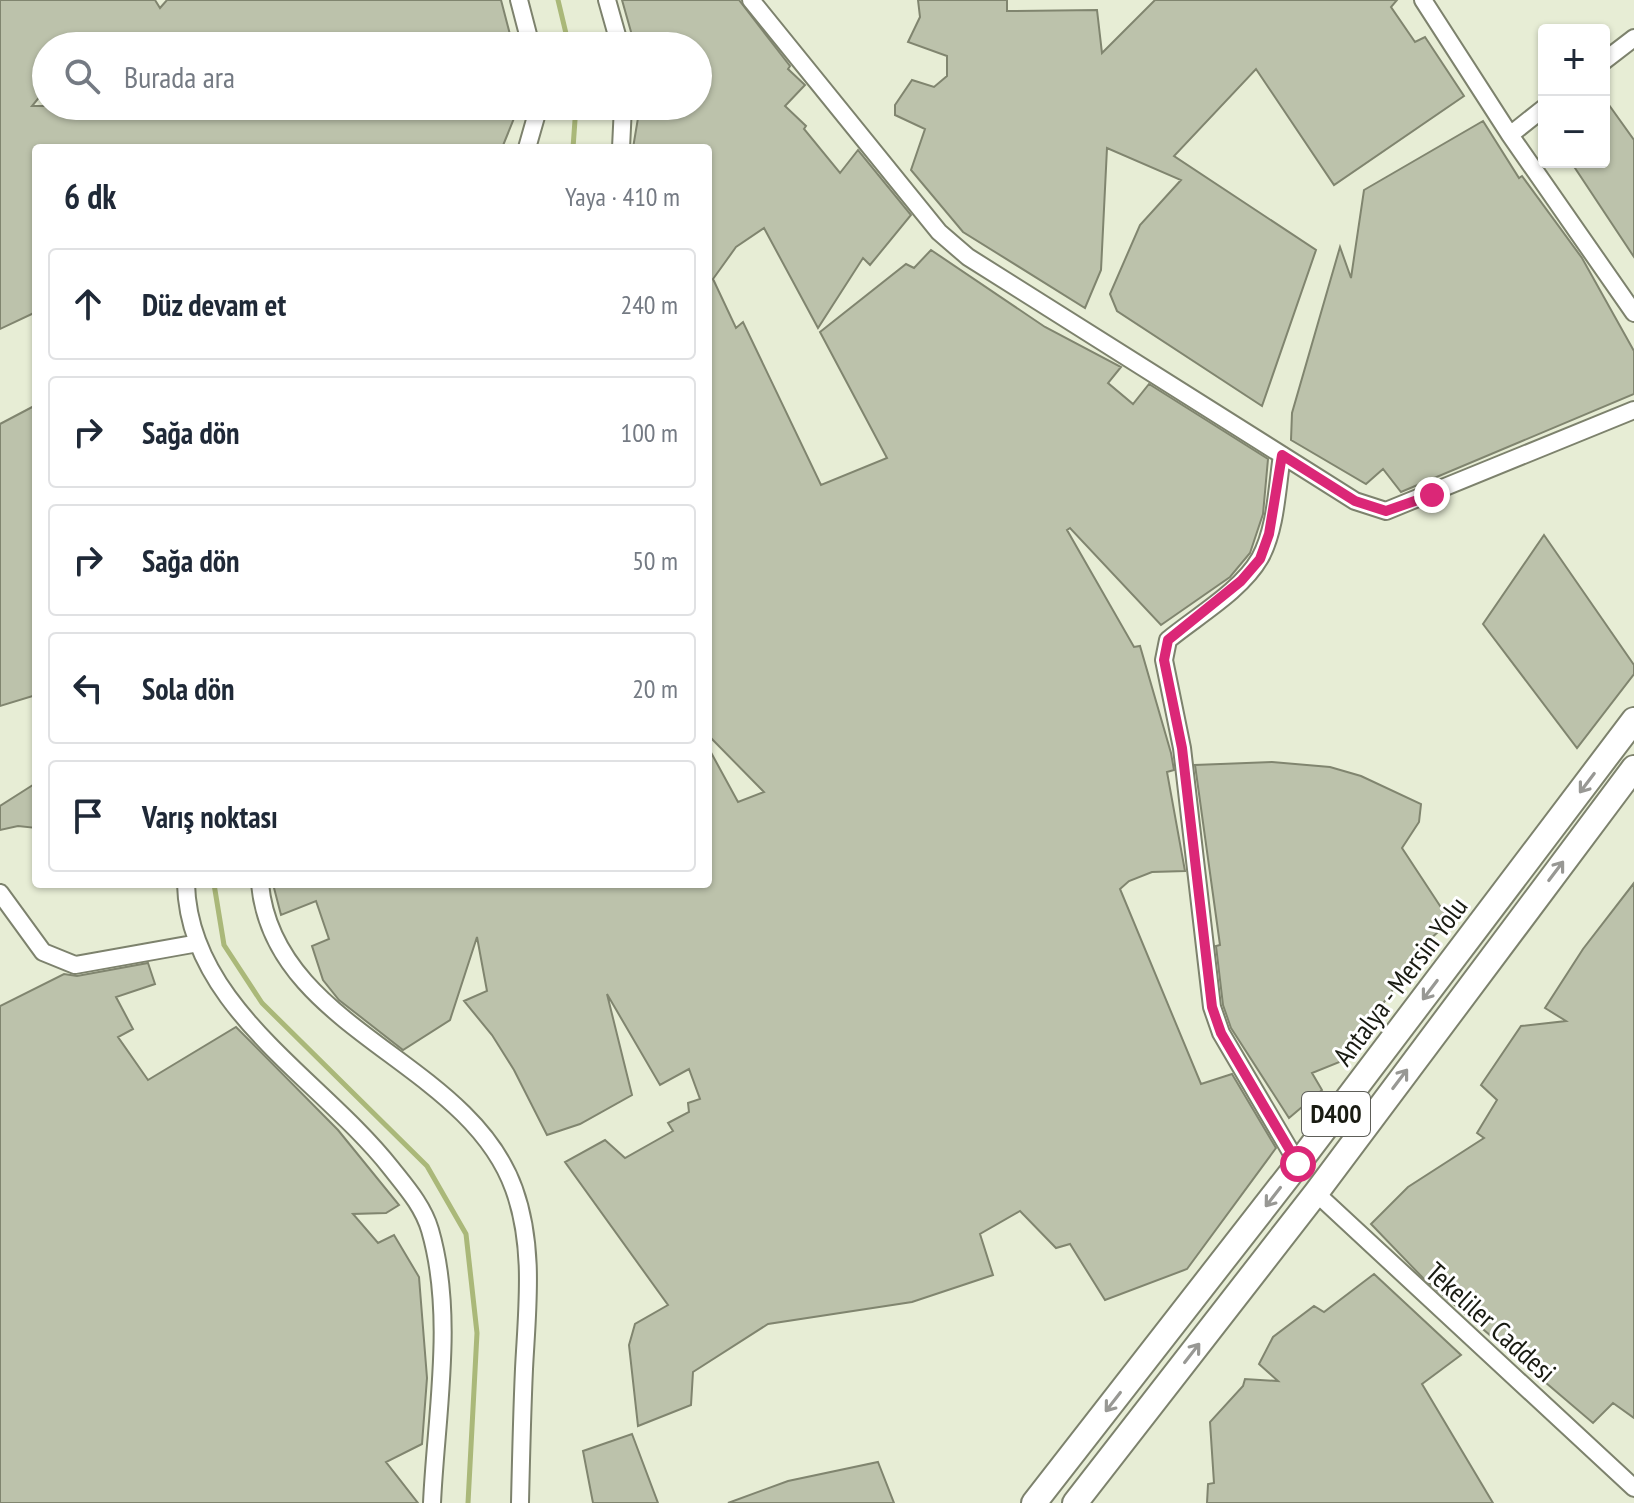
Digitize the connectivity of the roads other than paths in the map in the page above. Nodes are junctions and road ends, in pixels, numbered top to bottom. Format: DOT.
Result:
graph roads {
  1 [pos="519,0"];
  2 [pos="607,0"];
  3 [pos="751,0"];
  4 [pos="1423,0"];
  5 [pos="527,32"];
  6 [pos="616,32"];
  7 [pos="1634,38"];
  8 [pos="1610,56"];
  9 [pos="1538,113"];
  10 [pos="535,120"];
  11 [pos="622,120"];
  12 [pos="1510,135"];
  13 [pos="528,144"];
  14 [pos="621,144"];
  15 [pos="1634,313"];
  16 [pos="1634,410"];
  17 [pos="1282,455"];
  18 [pos="1634,720"];
  19 [pos="1634,768"];
  20 [pos="187,888"];
  21 [pos="261,888"];
  22 [pos="0,893"];
  23 [pos="198,943"];
  24 [pos="1298,1164"];
  25 [pos="1316,1193"];
  26 [pos="1634,1488"];
  27 [pos="432,1503"];
  28 [pos="520,1503"];
  29 [pos="1034,1503"];
  30 [pos="1075,1503"];
  1 -- 5 [label="street"];
  2 -- 6 [label="street"];
  3 -- 17 [label="street"];
  4 -- 12 [label="street"];
  7 -- 8 [label="street"];
  9 -- 12 [label="street"];
  10 -- 13 [label="street"];
  11 -- 14 [label="street"];
  12 -- 15 [label="street"];
  16 -- 17 [label="street"];
  17 -- 24 [label="street"];
  18 -- 24 [label="highway, Antalya - Mersin Yolu / D400, one-way"];
  25 -- 19 [label="highway, D400, one-way"];
  20 -- 23 [label="street"];
  21 -- 28 [label="street"];
  22 -- 23 [label="street"];
  23 -- 27 [label="street"];
  24 -- 29 [label="highway, Antalya - Mersin Yolu / D400, one-way"];
  25 -- 26 [label="street, Tekeliler Caddesi"];
  30 -- 25 [label="highway, D400, one-way"];
}
